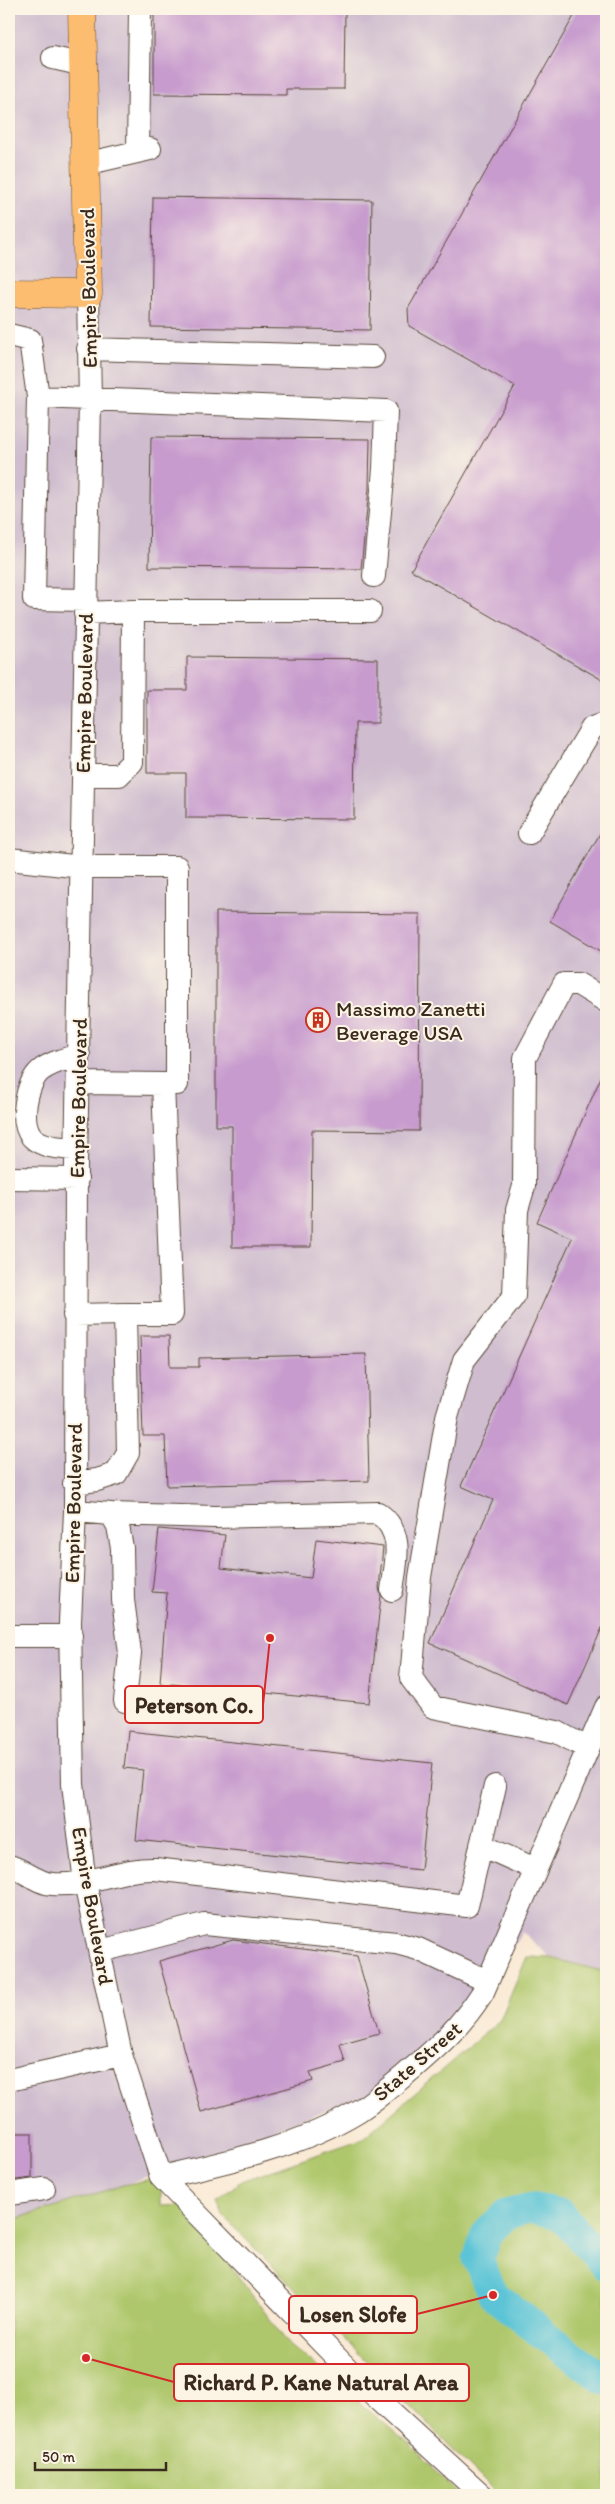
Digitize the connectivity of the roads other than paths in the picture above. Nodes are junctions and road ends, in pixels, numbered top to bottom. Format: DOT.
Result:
graph roads {
  1 [pos="82,9"];
  2 [pos="140,9"];
  3 [pos="53,58"];
  4 [pos="84,65"];
  5 [pos="85,164"];
  6 [pos="9,294"];
  7 [pos="88,294"];
  8 [pos="9,335"];
  9 [pos="88,349"];
  10 [pos="373,357"];
  11 [pos="38,396"];
  12 [pos="90,400"];
  13 [pos="374,576"];
  14 [pos="86,607"];
  15 [pos="133,611"];
  16 [pos="370,611"];
  17 [pos="606,722"];
  18 [pos="82,775"];
  19 [pos="529,833"];
  20 [pos="9,859"];
  21 [pos="82,866"];
  22 [pos="606,1001"];
  23 [pos="79,1055"];
  24 [pos="79,1083"];
  25 [pos="163,1084"];
  26 [pos="77,1149"];
  27 [pos="9,1178"];
  28 [pos="77,1179"];
  29 [pos="125,1314"];
  30 [pos="74,1315"];
  31 [pos="74,1483"];
  32 [pos="75,1511"];
  33 [pos="111,1514"];
  34 [pos="392,1590"];
  35 [pos="9,1636"];
  36 [pos="71,1636"];
  37 [pos="124,1701"];
  38 [pos="606,1708"];
  39 [pos="587,1748"];
  40 [pos="495,1786"];
  41 [pos="481,1845"];
  42 [pos="9,1866"];
  43 [pos="535,1869"];
  44 [pos="85,1883"];
  45 [pos="101,1950"];
  46 [pos="487,1981"];
  47 [pos="121,2055"];
  48 [pos="9,2080"];
  49 [pos="161,2177"];
  50 [pos="44,2189"];
  51 [pos="9,2194"];
  52 [pos="482,2495"];
  1 -- 4 [label="main road, Empire Boulevard"];
  2 -- 5 [label="street"];
  3 -- 4 [label="street"];
  4 -- 5 [label="main road, Empire Boulevard"];
  5 -- 7 [label="main road, Empire Boulevard"];
  6 -- 7 [label="main road"];
  7 -- 9 [label="street, Empire Boulevard"];
  8 -- 11 [label="street"];
  9 -- 10 [label="street"];
  9 -- 12 [label="street, Empire Boulevard"];
  11 -- 12 [label="street"];
  11 -- 14 [label="street"];
  12 -- 13 [label="street"];
  12 -- 14 [label="street, Empire Boulevard"];
  14 -- 15 [label="street"];
  14 -- 18 [label="street, Empire Boulevard"];
  15 -- 16 [label="street"];
  15 -- 18 [label="street"];
  17 -- 19 [label="street"];
  18 -- 21 [label="street, Empire Boulevard"];
  20 -- 21 [label="street"];
  21 -- 23 [label="street, Empire Boulevard"];
  21 -- 25 [label="street"];
  22 -- 39 [label="street"];
  23 -- 24 [label="street, Empire Boulevard"];
  23 -- 26 [label="street"];
  24 -- 25 [label="street"];
  24 -- 26 [label="street, Empire Boulevard"];
  25 -- 29 [label="street"];
  26 -- 28 [label="street, Empire Boulevard"];
  27 -- 28 [label="street"];
  28 -- 30 [label="street, Empire Boulevard"];
  29 -- 30 [label="street"];
  29 -- 31 [label="street"];
  30 -- 31 [label="street, Empire Boulevard"];
  31 -- 32 [label="street, Empire Boulevard"];
  32 -- 33 [label="street"];
  32 -- 36 [label="street, Empire Boulevard"];
  33 -- 34 [label="street"];
  33 -- 37 [label="street"];
  35 -- 36 [label="street"];
  36 -- 44 [label="street, Empire Boulevard"];
  38 -- 39 [label="street, State Street"];
  39 -- 43 [label="street, State Street"];
  40 -- 41 [label="street"];
  41 -- 43 [label="street"];
  41 -- 44 [label="street"];
  42 -- 44 [label="street"];
  43 -- 46 [label="street, State Street"];
  44 -- 45 [label="street, Empire Boulevard"];
  45 -- 46 [label="street"];
  45 -- 47 [label="street, Empire Boulevard"];
  46 -- 49 [label="street, State Street"];
  47 -- 48 [label="street"];
  47 -- 49 [label="street, Empire Boulevard"];
  49 -- 52 [label="street"];
  50 -- 51 [label="street"];
}
